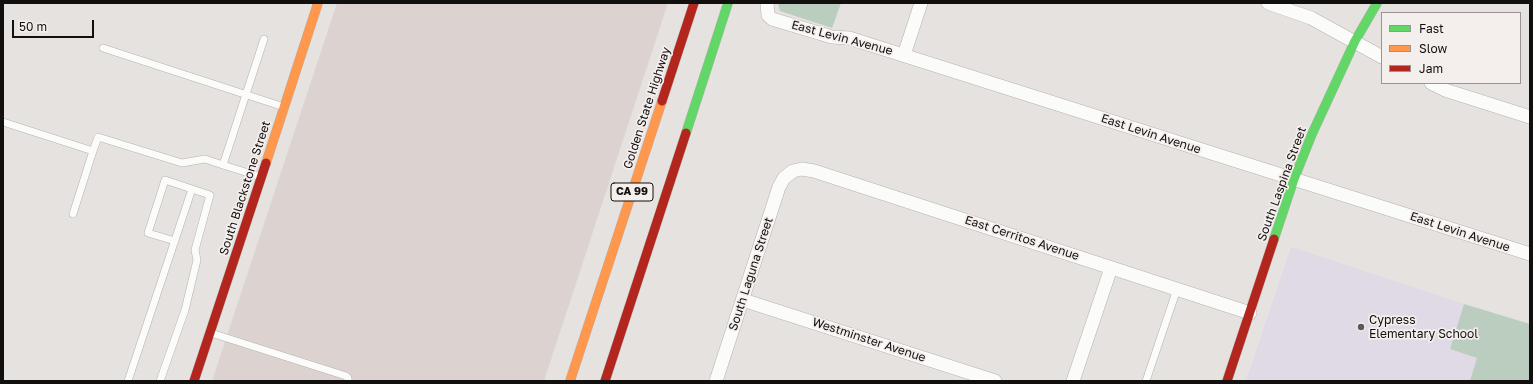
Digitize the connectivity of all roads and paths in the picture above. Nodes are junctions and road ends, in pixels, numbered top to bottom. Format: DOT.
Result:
graph roads {
  1 [pos="318,3"];
  2 [pos="694,3"];
  3 [pos="728,3"];
  4 [pos="767,3"];
  5 [pos="921,3"];
  6 [pos="1268,3"];
  7 [pos="1377,3"];
  8 [pos="264,39"];
  9 [pos="1355,41"];
  10 [pos="103,48"];
  11 [pos="904,55"];
  12 [pos="1381,56"];
  13 [pos="1433,84"];
  14 [pos="246,95"];
  15 [pos="284,107"];
  16 [pos="1530,117"];
  17 [pos="3,122"];
  18 [pos="93,151"];
  19 [pos="223,165"];
  20 [pos="793,171"];
  21 [pos="261,177"];
  22 [pos="1294,180"];
  23 [pos="192,189"];
  24 [pos="73,214"];
  25 [pos="175,241"];
  26 [pos="1530,254"];
  27 [pos="1111,268"];
  28 [pos="1177,289"];
  29 [pos="743,300"];
  30 [pos="1250,313"];
  31 [pos="210,332"];
  32 [pos="350,380"];
  33 [pos="128,381"];
  34 [pos="160,381"];
  35 [pos="194,381"];
  36 [pos="570,381"];
  37 [pos="605,381"];
  38 [pos="716,381"];
  39 [pos="995,381"];
  40 [pos="1073,381"];
  41 [pos="1146,381"];
  42 [pos="1227,381"];
  1 -- 15 [label="main road, South Blackstone Street"];
  2 -- 36 [label="main road, Golden State Highway / CA 99"];
  3 -- 37 [label="main road, CA 99"];
  4 -- 11 [label="street, East Levin Avenue"];
  5 -- 11 [label="street"];
  6 -- 9 [label="street"];
  7 -- 9 [label="main road, South Laspina Street"];
  8 -- 14 [label="lane"];
  9 -- 12 [label="street"];
  9 -- 22 [label="main road, South Laspina Street"];
  10 -- 14 [label="lane"];
  11 -- 22 [label="street, East Levin Avenue"];
  13 -- 16 [label="street"];
  14 -- 15 [label="lane"];
  14 -- 19 [label="lane"];
  15 -- 21 [label="main road, South Blackstone Street"];
  17 -- 18 [label="lane"];
  18 -- 19 [label="lane"];
  18 -- 24 [label="lane"];
  19 -- 21 [label="lane"];
  20 -- 27 [label="street, East Cerritos Avenue"];
  20 -- 29 [label="street, South Laguna Street"];
  21 -- 31 [label="main road, South Blackstone Street"];
  22 -- 26 [label="street, East Levin Avenue"];
  22 -- 30 [label="main road, South Laspina Street"];
  23 -- 25 [label="lane"];
  23 -- 25 [label="lane"];
  23 -- 34 [label="lane"];
  25 -- 33 [label="lane"];
  27 -- 28 [label="street, East Cerritos Avenue"];
  27 -- 40 [label="street"];
  28 -- 30 [label="street, East Cerritos Avenue"];
  28 -- 41 [label="lane"];
  29 -- 38 [label="street, South Laguna Street"];
  29 -- 39 [label="street, Westminster Avenue"];
  30 -- 42 [label="main road, South Laspina Street"];
  31 -- 32 [label="lane"];
  31 -- 35 [label="main road, South Blackstone Street"];
}
